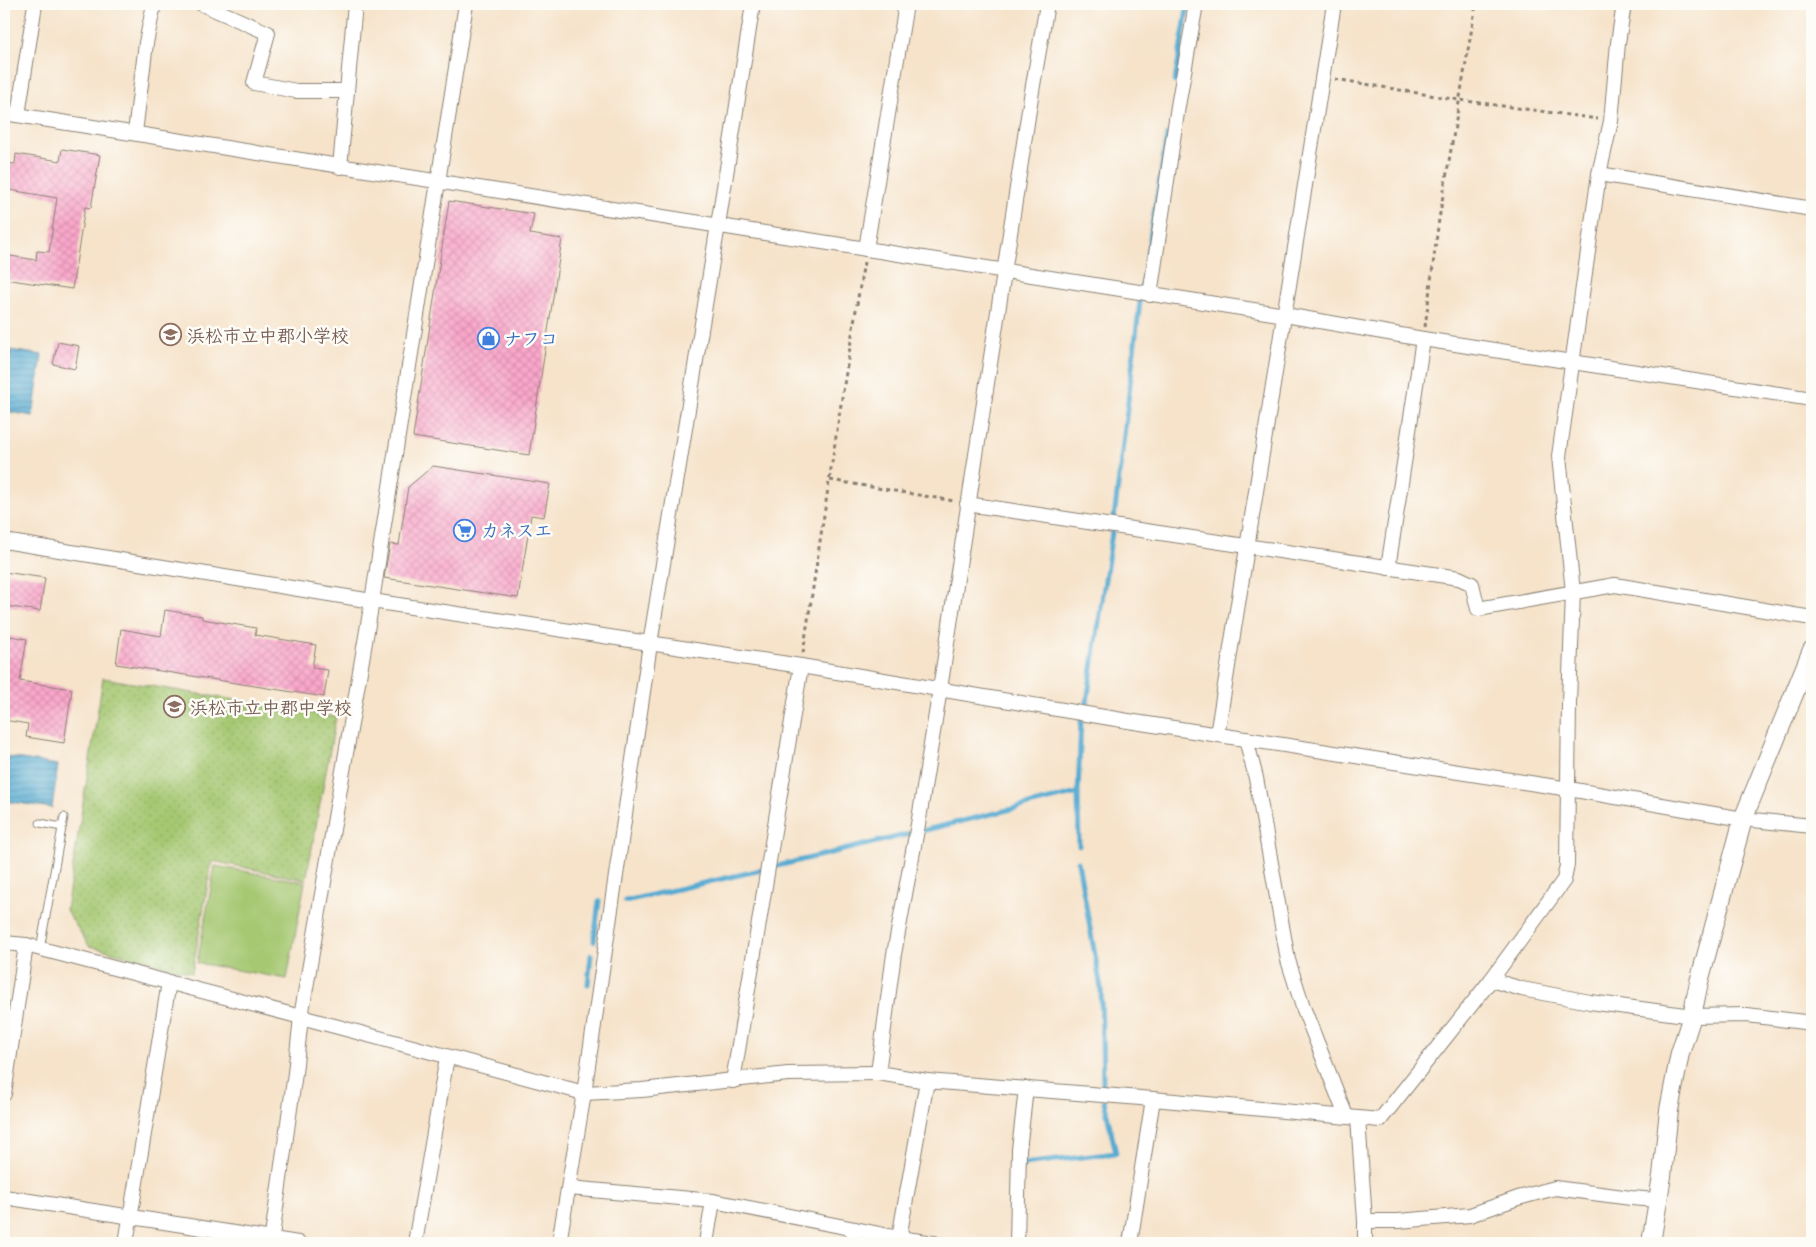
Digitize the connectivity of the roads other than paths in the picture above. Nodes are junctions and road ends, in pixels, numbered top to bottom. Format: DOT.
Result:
graph roads {
  1 [pos="35,4"];
  2 [pos="154,4"];
  3 [pos="202,4"];
  4 [pos="355,4"];
  5 [pos="466,4"];
  6 [pos="749,4"];
  7 [pos="906,4"];
  8 [pos="1047,4"];
  9 [pos="1196,4"];
  10 [pos="1334,4"];
  11 [pos="1624,4"];
  12 [pos="347,91"];
  13 [pos="4,113"];
  14 [pos="18,115"];
  15 [pos="135,134"];
  16 [pos="340,167"];
  17 [pos="1599,174"];
  18 [pos="438,182"];
  19 [pos="1812,208"];
  20 [pos="718,225"];
  21 [pos="866,249"];
  22 [pos="1004,271"];
  23 [pos="1150,294"];
  24 [pos="1285,315"];
  25 [pos="1423,339"];
  26 [pos="1572,362"];
  27 [pos="1812,399"];
  28 [pos="967,504"];
  29 [pos="4,541"];
  30 [pos="1247,546"];
  31 [pos="1388,568"];
  32 [pos="1573,592"];
  33 [pos="372,601"];
  34 [pos="1812,618"];
  35 [pos="650,644"];
  36 [pos="1812,650"];
  37 [pos="800,666"];
  38 [pos="940,689"];
  39 [pos="1217,735"];
  40 [pos="1246,739"];
  41 [pos="1569,789"];
  42 [pos="64,817"];
  43 [pos="1743,819"];
  44 [pos="40,823"];
  45 [pos="1812,826"];
  46 [pos="62,827"];
  47 [pos="4,943"];
  48 [pos="26,945"];
  49 [pos="40,949"];
  50 [pos="1491,980"];
  51 [pos="168,982"];
  52 [pos="1692,1016"];
  53 [pos="301,1017"];
  54 [pos="1812,1023"];
  55 [pos="447,1058"];
  56 [pos="878,1073"];
  57 [pos="733,1081"];
  58 [pos="927,1082"];
  59 [pos="1026,1088"];
  60 [pos="584,1093"];
  61 [pos="4,1094"];
  62 [pos="1153,1099"];
  63 [pos="1352,1117"];
  64 [pos="569,1188"];
  65 [pos="4,1197"];
  66 [pos="1658,1200"];
  67 [pos="713,1201"];
  68 [pos="129,1217"];
  69 [pos="1365,1221"];
  70 [pos="853,1236"];
  71 [pos="899,1238"];
  72 [pos="272,1241"];
  73 [pos="126,1243"];
  74 [pos="298,1243"];
  75 [pos="415,1243"];
  76 [pos="559,1243"];
  77 [pos="706,1243"];
  78 [pos="934,1243"];
  79 [pos="1017,1243"];
  80 [pos="1130,1243"];
  81 [pos="1365,1243"];
  82 [pos="1651,1243"];
  1 -- 14 [label="street"];
  2 -- 15 [label="street"];
  3 -- 12 [label="street"];
  4 -- 12 [label="street"];
  5 -- 18 [label="street"];
  6 -- 20 [label="street"];
  7 -- 21 [label="street"];
  8 -- 22 [label="street"];
  9 -- 23 [label="street"];
  10 -- 24 [label="street"];
  11 -- 17 [label="street"];
  12 -- 16 [label="street"];
  13 -- 14 [label="street"];
  14 -- 15 [label="street"];
  15 -- 16 [label="street"];
  16 -- 18 [label="street"];
  17 -- 19 [label="street"];
  17 -- 26 [label="street"];
  18 -- 20 [label="street"];
  18 -- 33 [label="street"];
  20 -- 21 [label="street"];
  20 -- 35 [label="street"];
  21 -- 22 [label="street"];
  22 -- 23 [label="street"];
  22 -- 28 [label="street"];
  23 -- 24 [label="street"];
  24 -- 25 [label="street"];
  24 -- 30 [label="street"];
  25 -- 26 [label="street"];
  25 -- 31 [label="street"];
  26 -- 27 [label="street"];
  26 -- 32 [label="street"];
  28 -- 30 [label="street"];
  28 -- 38 [label="street"];
  29 -- 33 [label="street"];
  30 -- 31 [label="street"];
  30 -- 39 [label="street"];
  31 -- 32 [label="street"];
  32 -- 34 [label="street"];
  32 -- 41 [label="street"];
  33 -- 35 [label="street"];
  33 -- 53 [label="street"];
  35 -- 37 [label="street"];
  35 -- 60 [label="street"];
  36 -- 43 [label="street"];
  37 -- 38 [label="street"];
  37 -- 57 [label="street"];
  38 -- 39 [label="street"];
  38 -- 56 [label="street"];
  39 -- 40 [label="street"];
  40 -- 41 [label="street"];
  40 -- 63 [label="street"];
  41 -- 43 [label="street"];
  41 -- 50 [label="street"];
  42 -- 46 [label="lane"];
  43 -- 45 [label="street"];
  43 -- 52 [label="street"];
  44 -- 46 [label="lane"];
  46 -- 49 [label="lane"];
  47 -- 48 [label="street"];
  48 -- 49 [label="street"];
  48 -- 61 [label="street"];
  49 -- 51 [label="street"];
  50 -- 52 [label="street"];
  50 -- 63 [label="street"];
  51 -- 53 [label="street"];
  51 -- 68 [label="street"];
  52 -- 54 [label="street"];
  52 -- 66 [label="street"];
  53 -- 55 [label="street"];
  53 -- 72 [label="street"];
  55 -- 60 [label="street"];
  55 -- 75 [label="street"];
  56 -- 57 [label="street"];
  56 -- 58 [label="street"];
  57 -- 60 [label="street"];
  58 -- 59 [label="street"];
  58 -- 71 [label="street"];
  59 -- 62 [label="street"];
  59 -- 79 [label="street"];
  60 -- 64 [label="street"];
  62 -- 63 [label="street"];
  62 -- 80 [label="street"];
  63 -- 69 [label="street"];
  64 -- 67 [label="street"];
  64 -- 76 [label="street"];
  65 -- 68 [label="street"];
  66 -- 69 [label="street"];
  66 -- 82 [label="street"];
  67 -- 70 [label="street"];
  67 -- 77 [label="street"];
  68 -- 72 [label="street"];
  68 -- 73 [label="street"];
  69 -- 81 [label="street"];
  70 -- 71 [label="street"];
  71 -- 78 [label="street"];
  72 -- 74 [label="street"];
}
